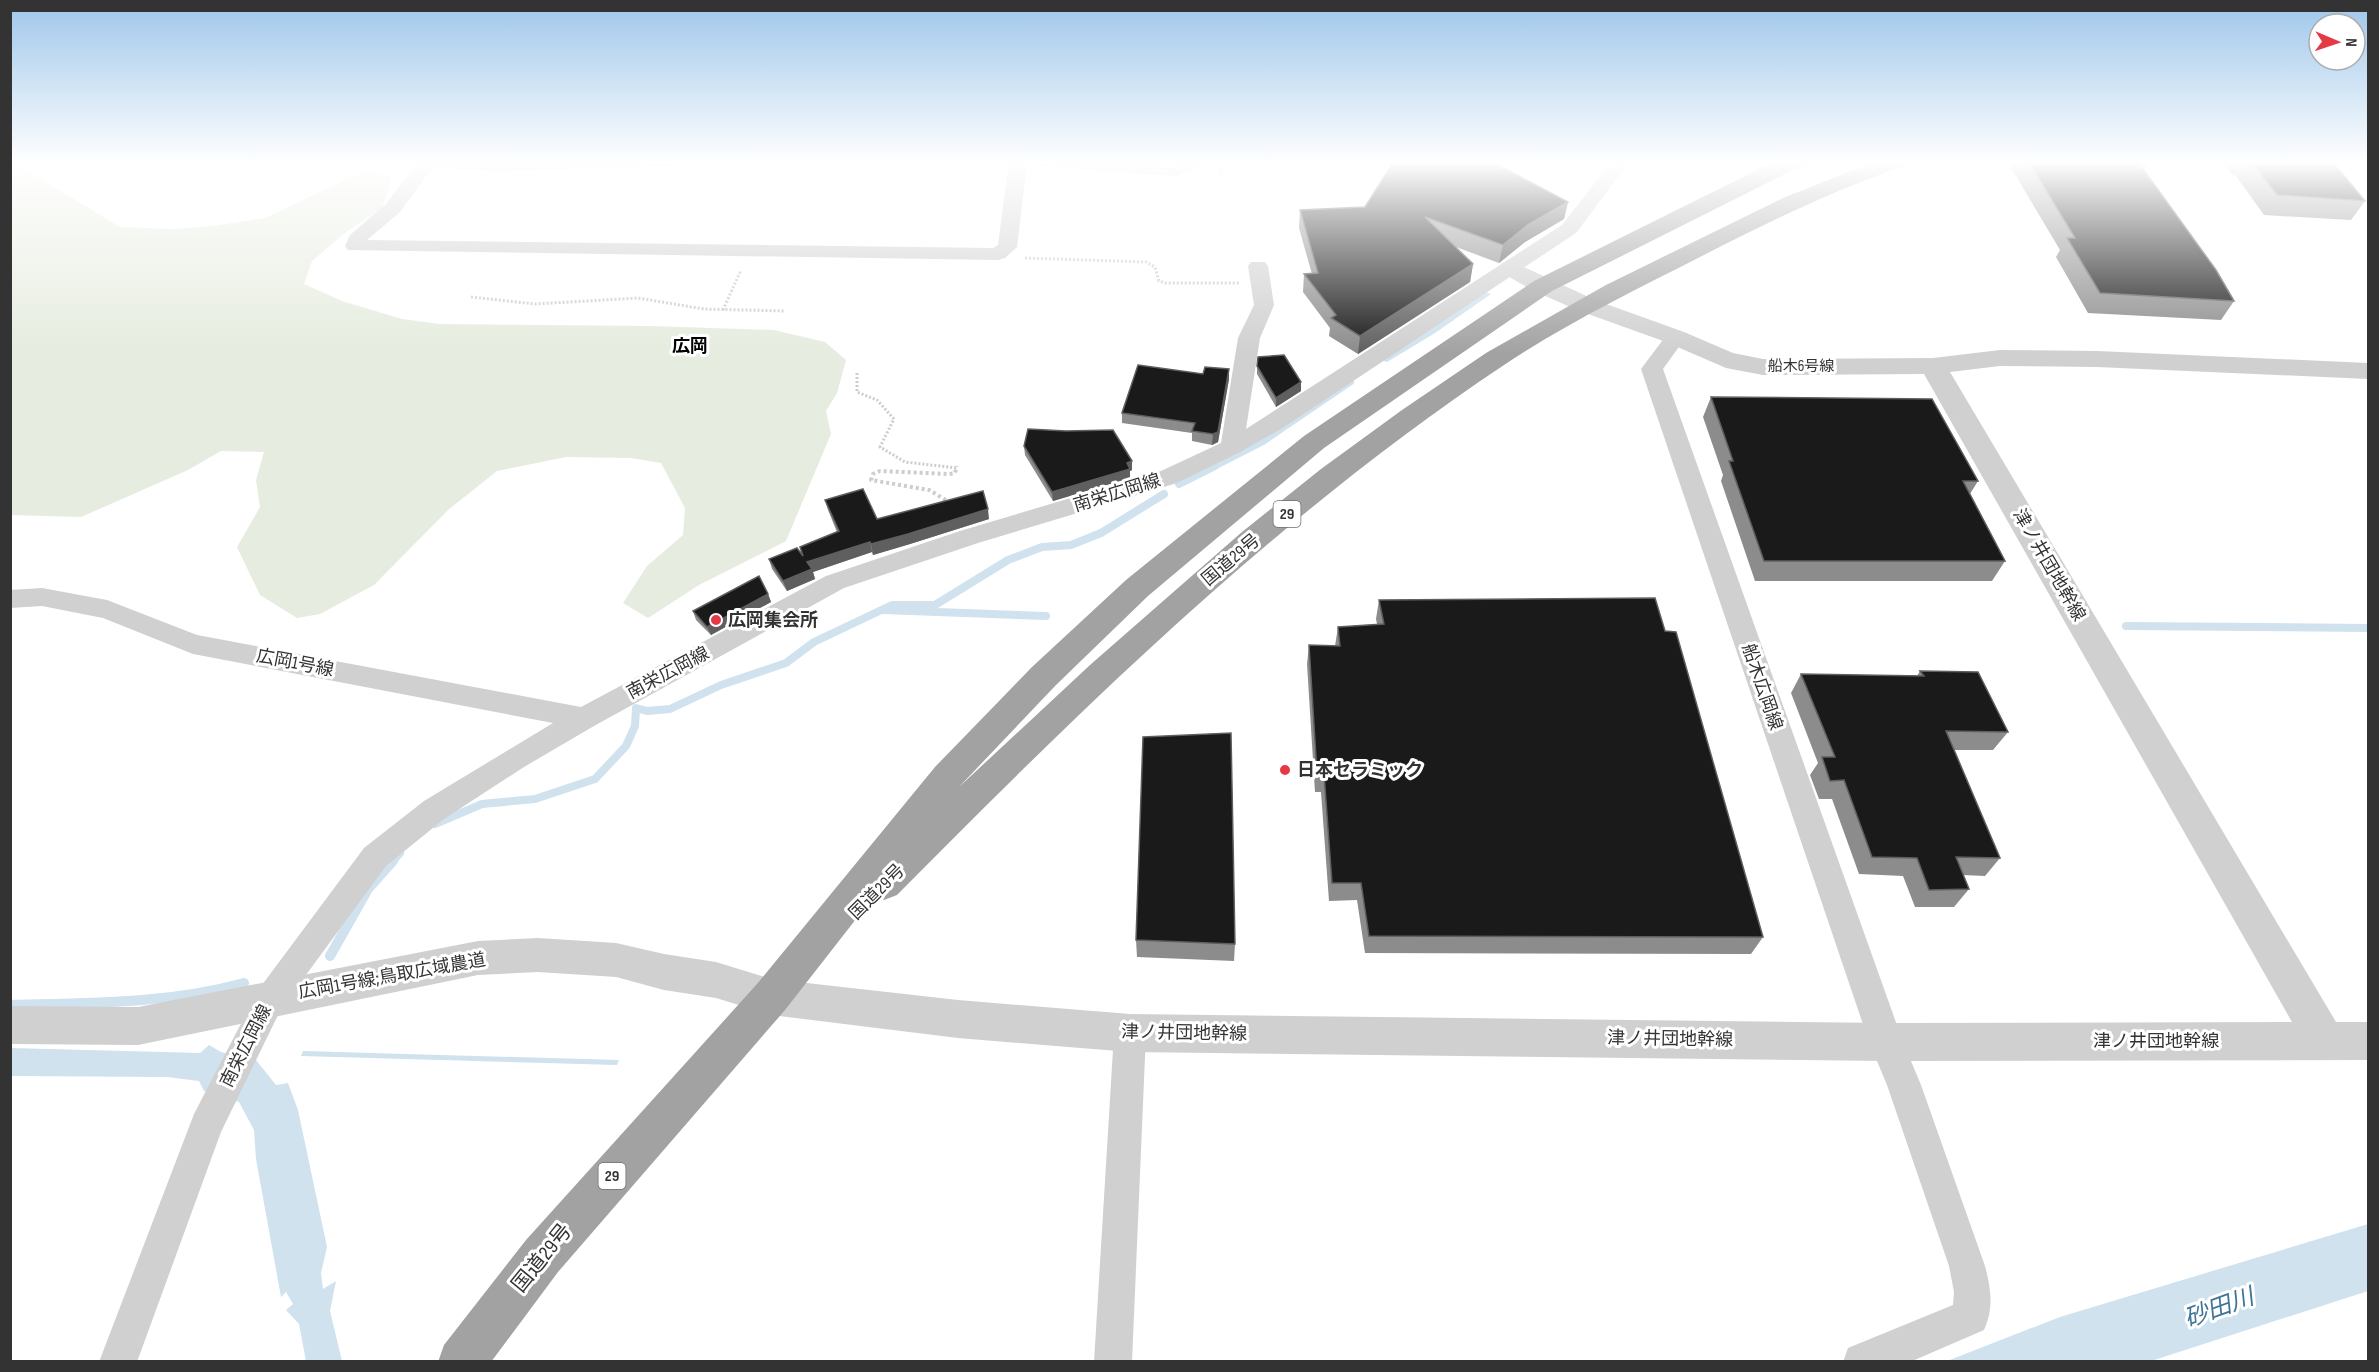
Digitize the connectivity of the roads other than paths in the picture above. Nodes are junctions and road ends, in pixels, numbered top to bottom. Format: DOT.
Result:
graph roads {
  1 [pos="373,225"];
  2 [pos="1010,225"];
  3 [pos="1572,225"];
  4 [pos="1664,225"];
  5 [pos="1745,225"];
  6 [pos="1511,268"];
  7 [pos="1259,274"];
  8 [pos="1543,286"];
  9 [pos="1586,306"];
  10 [pos="1676,337"];
  11 [pos="1933,366"];
  12 [pos="2368,371"];
  13 [pos="1232,447"];
  14 [pos="10,599"];
  15 [pos="584,718"];
  16 [pos="771,997"];
  17 [pos="270,999"];
  18 [pos="10,1025"];
  19 [pos="1130,1033"];
  20 [pos="2325,1041"];
  21 [pos="2368,1041"];
  22 [pos="1886,1042"];
  23 [pos="118,1362"];
  24 [pos="461,1362"];
  25 [pos="1113,1362"];
  26 [pos="1862,1362"];
  1 -- 2 [label="street"];
  3 -- 6 [label="street, 南栄広岡線"];
  4 -- 8 [label="highway, 国道29号 / 29"];
  5 -- 9 [label="highway, 国道29号 / 29"];
  6 -- 8 [label="street, 船木6号線"];
  6 -- 13 [label="street, 南栄広岡線"];
  7 -- 13 [label="street"];
  8 -- 9 [label="street, 船木6号線"];
  8 -- 16 [label="highway, 国道29号 / 29"];
  9 -- 10 [label="street, 船木6号線"];
  9 -- 16 [label="highway, 国道29号 / 29"];
  10 -- 11 [label="street, 船木6号線"];
  10 -- 22 [label="street, 船木広岡線"];
  11 -- 12 [label="street"];
  11 -- 20 [label="street, 津ノ井団地幹線"];
  13 -- 15 [label="street, 南栄広岡線"];
  14 -- 15 [label="street, 広岡1号線"];
  15 -- 17 [label="street, 南栄広岡線"];
  16 -- 17 [label="street, 広岡1号線;鳥取広域農道"];
  16 -- 19 [label="street, 津ノ井団地幹線"];
  16 -- 24 [label="highway, 国道29号 / 29"];
  17 -- 18 [label="street, 広岡1号線;鳥取広域農道"];
  17 -- 23 [label="street, 南栄広岡線"];
  19 -- 22 [label="street, 津ノ井団地幹線"];
  19 -- 25 [label="street"];
  20 -- 21 [label="street"];
  20 -- 22 [label="street, 津ノ井団地幹線"];
  22 -- 26 [label="street"];
}
